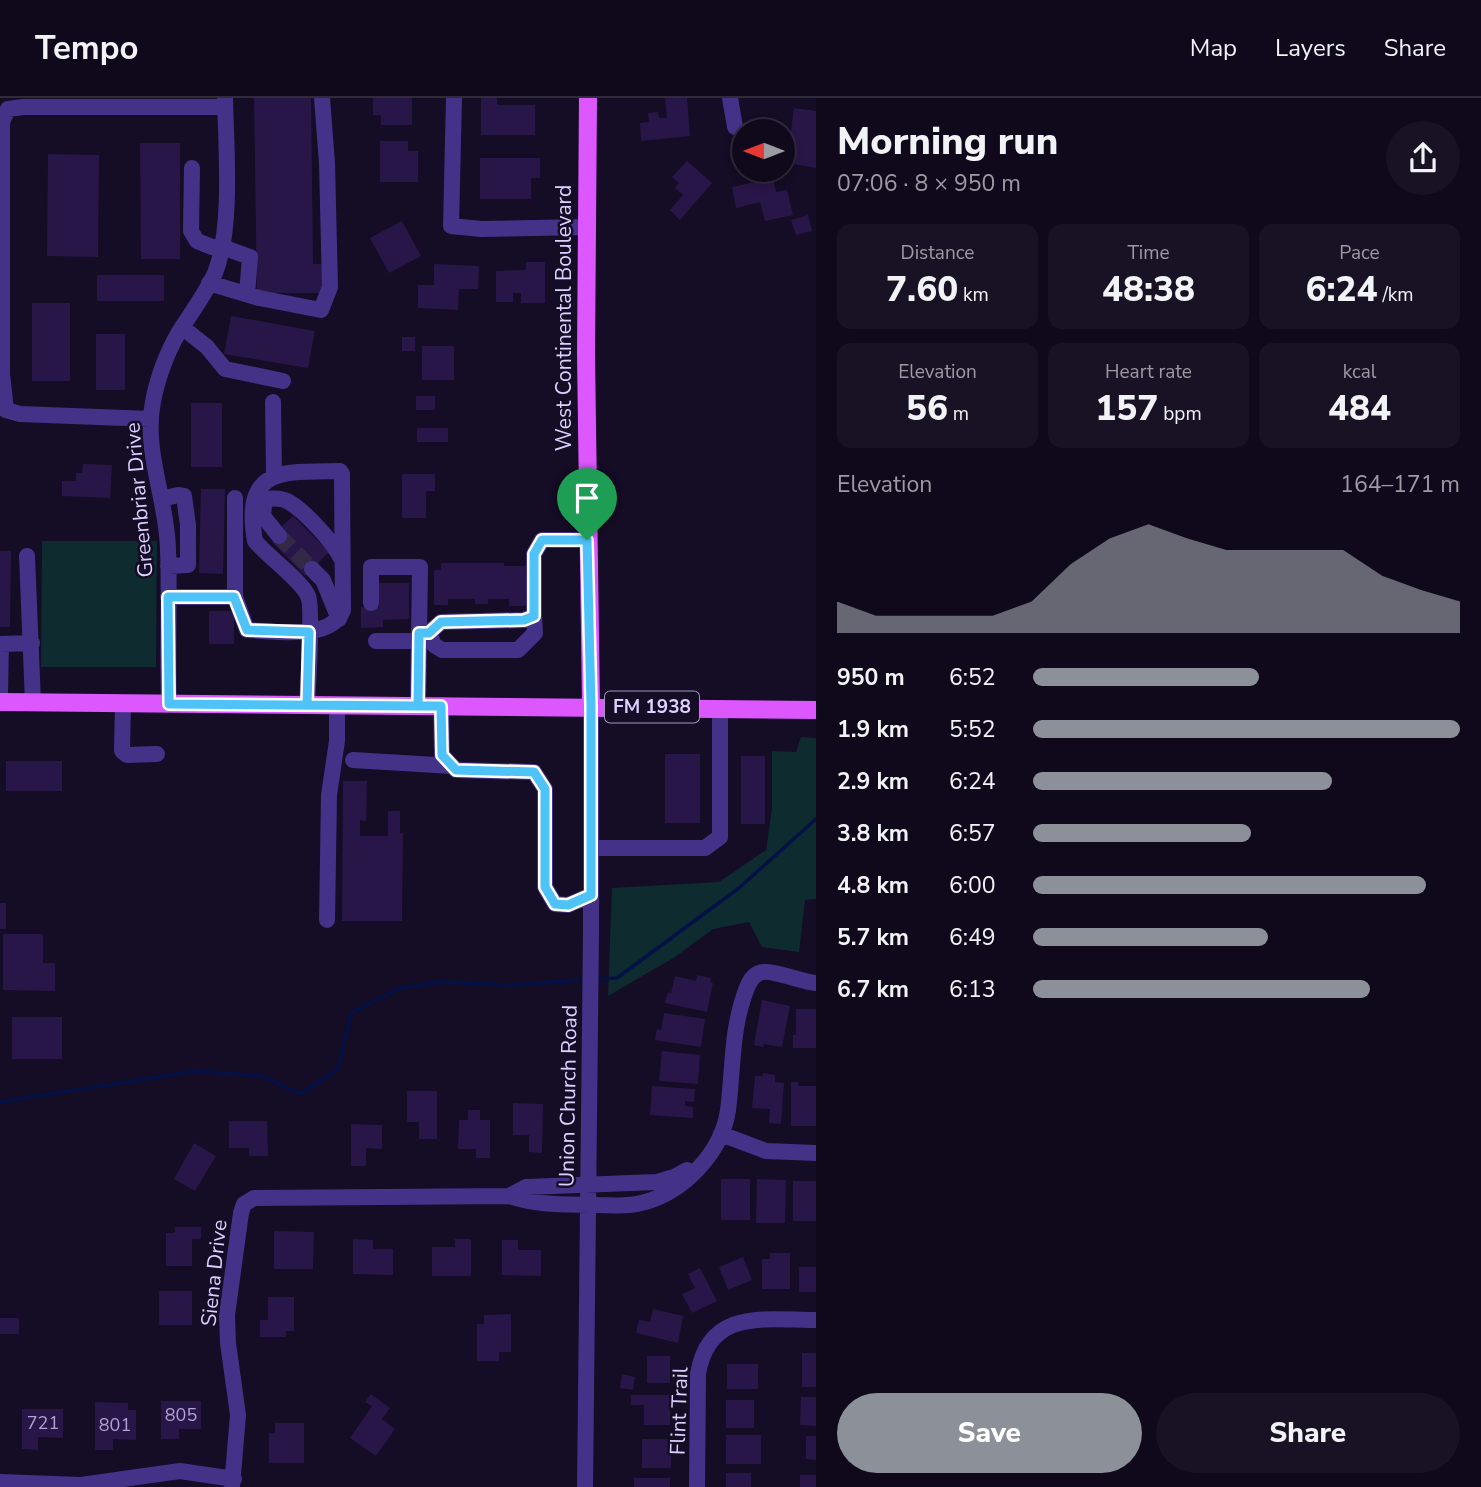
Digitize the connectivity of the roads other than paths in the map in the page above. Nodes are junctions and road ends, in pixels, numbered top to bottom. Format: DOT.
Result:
graph roads {
  1 [pos="322,98"];
  2 [pos="454,98"];
  3 [pos="587,98"];
  4 [pos="730,98"];
  5 [pos="225,102"];
  6 [pos="4,108"];
  7 [pos="734,119"];
  8 [pos="1,160"];
  9 [pos="192,168"];
  10 [pos="586,227"];
  11 [pos="222,247"];
  12 [pos="209,284"];
  13 [pos="247,294"];
  14 [pos="182,327"];
  15 [pos="283,382"];
  16 [pos="273,402"];
  17 [pos="3,412"];
  18 [pos="151,419"];
  19 [pos="274,475"];
  20 [pos="234,498"];
  21 [pos="279,536"];
  22 [pos="587,540"];
  23 [pos="27,556"];
  24 [pos="342,560"];
  25 [pos="312,569"];
  26 [pos="168,597"];
  27 [pos="234,597"];
  28 [pos="371,603"];
  29 [pos="534,616"];
  30 [pos="339,619"];
  31 [pos="309,632"];
  32 [pos="422,636"];
  33 [pos="376,641"];
  34 [pos="32,643"];
  35 [pos="0,694"];
  36 [pos="0,702"];
  37 [pos="33,702"];
  38 [pos="123,703"];
  39 [pos="169,704"];
  40 [pos="307,705"];
  41 [pos="337,705"];
  42 [pos="418,706"];
  43 [pos="441,706"];
  44 [pos="591,706"];
  45 [pos="720,708"];
  46 [pos="816,710"];
  47 [pos="157,754"];
  48 [pos="352,760"];
  49 [pos="452,766"];
  50 [pos="591,848"];
  51 [pos="591,895"];
  52 [pos="327,920"];
  53 [pos="816,983"];
  54 [pos="717,1141"];
  55 [pos="816,1153"];
  56 [pos="588,1185"];
  57 [pos="509,1196"];
  58 [pos="588,1205"];
  59 [pos="816,1320"];
  60 [pos="0,1482"];
  61 [pos="233,1483"];
  62 [pos="585,1487"];
  63 [pos="697,1487"];
  1 -- 13 [label="street"];
  2 -- 10 [label="street"];
  3 -- 10 [label="main road, West Continental Boulevard"];
  4 -- 7 [label="street"];
  5 -- 6 [label="street"];
  5 -- 11 [label="street, Greenbriar Drive"];
  6 -- 8 [label="street"];
  8 -- 17 [label="street"];
  9 -- 11 [label="street"];
  10 -- 22 [label="main road, West Continental Boulevard"];
  11 -- 12 [label="street, Greenbriar Drive"];
  11 -- 13 [label="street"];
  12 -- 13 [label="street"];
  12 -- 14 [label="street, Greenbriar Drive"];
  14 -- 15 [label="street"];
  14 -- 18 [label="street, Greenbriar Drive"];
  16 -- 19 [label="street"];
  17 -- 18 [label="street"];
  18 -- 26 [label="street, Greenbriar Drive"];
  19 -- 24 [label="street"];
  19 -- 31 [label="street"];
  20 -- 27 [label="street"];
  21 -- 24 [label="street"];
  22 -- 29 [label="street"];
  22 -- 44 [label="main road, West Continental Boulevard"];
  23 -- 34 [label="street"];
  24 -- 30 [label="street"];
  25 -- 30 [label="street"];
  26 -- 27 [label="street"];
  26 -- 39 [label="street, Greenbriar Drive"];
  27 -- 31 [label="street"];
  28 -- 32 [label="street"];
  29 -- 32 [label="street"];
  29 -- 32 [label="street"];
  30 -- 31 [label="street"];
  31 -- 40 [label="street"];
  32 -- 33 [label="street"];
  32 -- 42 [label="street"];
  34 -- 35 [label="street"];
  34 -- 37 [label="street"];
  36 -- 37 [label="main road, FM 1938"];
  37 -- 38 [label="main road, FM 1938"];
  38 -- 39 [label="main road, FM 1938"];
  38 -- 47 [label="street"];
  39 -- 40 [label="main road, FM 1938"];
  40 -- 41 [label="main road, FM 1938"];
  41 -- 42 [label="main road, FM 1938"];
  41 -- 52 [label="street"];
  42 -- 43 [label="main road, FM 1938"];
  43 -- 44 [label="main road, FM 1938"];
  43 -- 49 [label="street"];
  44 -- 45 [label="main road, FM 1938"];
  44 -- 50 [label="street, Union Church Road"];
  45 -- 46 [label="main road, FM 1938"];
  45 -- 50 [label="street"];
  48 -- 49 [label="street"];
  49 -- 51 [label="street"];
  50 -- 51 [label="street, Union Church Road"];
  51 -- 56 [label="street, Union Church Road"];
  53 -- 54 [label="street"];
  54 -- 55 [label="street"];
  54 -- 56 [label="street, Siena Drive"];
  54 -- 58 [label="street, Siena Drive"];
  56 -- 57 [label="street, Siena Drive"];
  56 -- 58 [label="street, Union Church Road"];
  57 -- 58 [label="street, Siena Drive"];
  57 -- 61 [label="street, Siena Drive"];
  58 -- 62 [label="street, Union Church Road"];
  59 -- 63 [label="street, Flint Trail"];
  60 -- 61 [label="street"];
}
